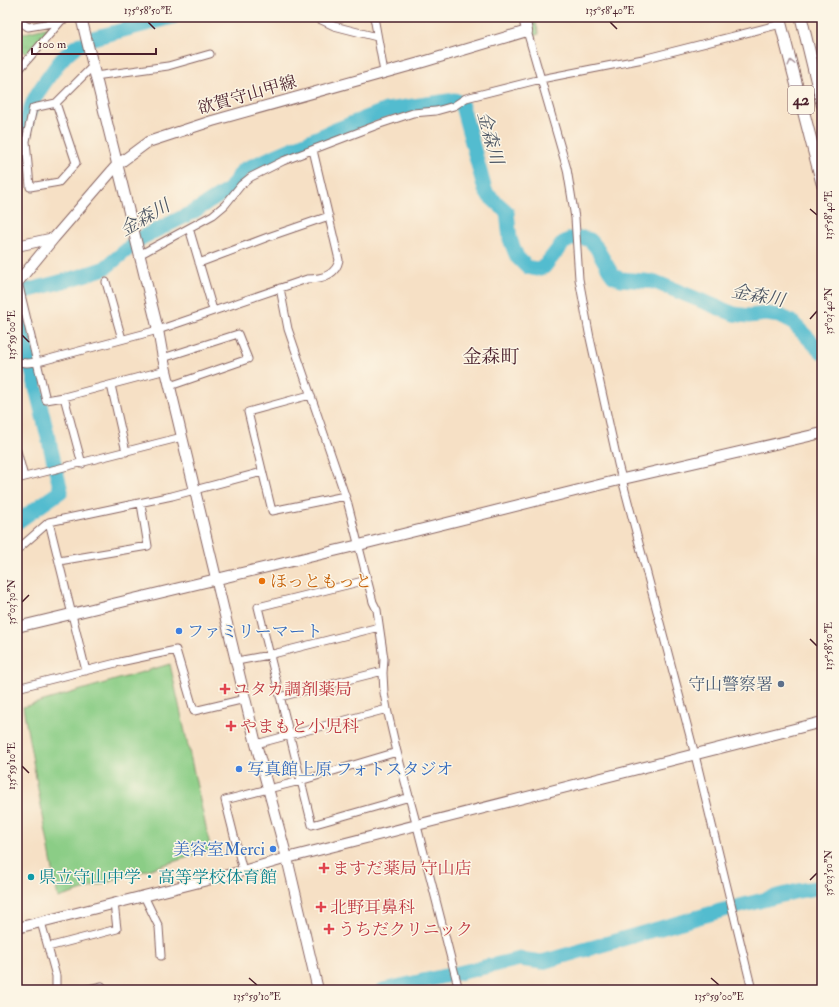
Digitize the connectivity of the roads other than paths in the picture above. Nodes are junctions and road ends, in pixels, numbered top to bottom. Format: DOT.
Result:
graph roads {
  1 [pos="21,17"];
  2 [pos="73,17"];
  3 [pos="81,17"];
  4 [pos="315,17"];
  5 [pos="374,17"];
  6 [pos="524,17"];
  7 [pos="801,17"];
  8 [pos="780,20"];
  9 [pos="61,21"];
  10 [pos="527,31"];
  11 [pos="377,37"];
  12 [pos="210,54"];
  13 [pos="94,71"];
  14 [pos="17,72"];
  15 [pos="384,72"];
  16 [pos="541,79"];
  17 [pos="56,103"];
  18 [pos="822,104"];
  19 [pos="313,150"];
  20 [pos="117,165"];
  21 [pos="822,183"];
  22 [pos="329,216"];
  23 [pos="189,228"];
  24 [pos="54,238"];
  25 [pos="17,246"];
  26 [pos="139,255"];
  27 [pos="199,263"];
  28 [pos="18,282"];
  29 [pos="106,282"];
  30 [pos="280,288"];
  31 [pos="213,310"];
  32 [pos="158,330"];
  33 [pos="122,339"];
  34 [pos="163,358"];
  35 [pos="17,362"];
  36 [pos="38,362"];
  37 [pos="166,370"];
  38 [pos="111,385"];
  39 [pos="170,386"];
  40 [pos="310,395"];
  41 [pos="64,397"];
  42 [pos="822,433"];
  43 [pos="182,437"];
  44 [pos="17,451"];
  45 [pos="126,452"];
  46 [pos="82,464"];
  47 [pos="262,472"];
  48 [pos="20,478"];
  49 [pos="623,479"];
  50 [pos="195,490"];
  51 [pos="345,496"];
  52 [pos="141,504"];
  53 [pos="49,522"];
  54 [pos="359,546"];
  55 [pos="17,550"];
  56 [pos="59,561"];
  57 [pos="217,579"];
  58 [pos="367,580"];
  59 [pos="73,614"];
  60 [pos="17,627"];
  61 [pos="379,627"];
  62 [pos="269,655"];
  63 [pos="237,661"];
  64 [pos="86,671"];
  65 [pos="383,671"];
  66 [pos="17,688"];
  67 [pos="280,697"];
  68 [pos="246,699"];
  69 [pos="387,709"];
  70 [pos="822,722"];
  71 [pos="289,736"];
  72 [pos="256,744"];
  73 [pos="397,752"];
  74 [pos="695,755"];
  75 [pos="300,781"];
  76 [pos="268,789"];
  77 [pos="410,797"];
  78 [pos="417,826"];
  79 [pos="287,858"];
  80 [pos="243,871"];
  81 [pos="144,896"];
  82 [pos="114,903"];
  83 [pos="41,922"];
  84 [pos="17,928"];
  85 [pos="48,947"];
  86 [pos="162,956"];
  87 [pos="56,990"];
  88 [pos="84,990"];
  89 [pos="103,990"];
  90 [pos="318,990"];
  91 [pos="459,990"];
  92 [pos="752,990"];
  1 -- 9 [label="street"];
  2 -- 9 [label="street"];
  3 -- 13 [label="street"];
  4 -- 11 [label="street"];
  5 -- 11 [label="street"];
  6 -- 10 [label="street"];
  7 -- 18 [label="main road, 42"];
  8 -- 16 [label="street"];
  21 -- 8 [label="main road, 42, one-way"];
  9 -- 14 [label="street"];
  10 -- 15 [label="street, 欲賀守山甲線"];
  10 -- 16 [label="street"];
  11 -- 15 [label="street"];
  12 -- 13 [label="street"];
  13 -- 17 [label="street"];
  13 -- 20 [label="street"];
  15 -- 20 [label="street, 欲賀守山甲線"];
  16 -- 19 [label="street"];
  16 -- 49 [label="street"];
  17 -- 17 [label="street"];
  19 -- 22 [label="street"];
  19 -- 23 [label="street"];
  20 -- 24 [label="street, 欲賀守山甲線"];
  20 -- 26 [label="street"];
  22 -- 27 [label="street"];
  22 -- 30 [label="street"];
  23 -- 26 [label="street"];
  23 -- 27 [label="street"];
  24 -- 25 [label="street"];
  24 -- 28 [label="street, 欲賀守山甲線"];
  26 -- 32 [label="street"];
  27 -- 31 [label="street"];
  28 -- 36 [label="street"];
  29 -- 33 [label="street"];
  30 -- 31 [label="street"];
  30 -- 40 [label="street"];
  31 -- 32 [label="street"];
  32 -- 33 [label="street"];
  32 -- 34 [label="street"];
  33 -- 36 [label="street"];
  34 -- 37 [label="street"];
  34 -- 39 [label="street"];
  35 -- 36 [label="street"];
  36 -- 41 [label="street"];
  37 -- 38 [label="street"];
  37 -- 39 [label="street"];
  38 -- 41 [label="street"];
  38 -- 45 [label="street"];
  39 -- 43 [label="street"];
  40 -- 47 [label="street"];
  40 -- 51 [label="street"];
  41 -- 46 [label="street"];
  42 -- 49 [label="street"];
  43 -- 45 [label="street"];
  43 -- 50 [label="street"];
  44 -- 48 [label="street"];
  45 -- 46 [label="street"];
  46 -- 48 [label="street"];
  47 -- 50 [label="street"];
  47 -- 51 [label="street"];
  49 -- 54 [label="street"];
  49 -- 74 [label="street"];
  50 -- 52 [label="street"];
  50 -- 57 [label="street"];
  51 -- 54 [label="street"];
  52 -- 53 [label="street"];
  52 -- 56 [label="street"];
  53 -- 55 [label="street"];
  53 -- 56 [label="street"];
  54 -- 57 [label="street"];
  54 -- 58 [label="street"];
  56 -- 59 [label="street"];
  57 -- 59 [label="street"];
  57 -- 63 [label="street"];
  58 -- 61 [label="street"];
  58 -- 62 [label="street"];
  59 -- 60 [label="street"];
  59 -- 64 [label="street"];
  61 -- 62 [label="street"];
  61 -- 65 [label="street"];
  62 -- 63 [label="street"];
  62 -- 67 [label="street"];
  63 -- 68 [label="street"];
  64 -- 66 [label="street"];
  64 -- 68 [label="street"];
  65 -- 67 [label="street"];
  65 -- 69 [label="street"];
  67 -- 71 [label="street"];
  68 -- 72 [label="street"];
  69 -- 71 [label="street"];
  69 -- 73 [label="street"];
  70 -- 74 [label="street"];
  71 -- 72 [label="street"];
  71 -- 75 [label="street"];
  72 -- 76 [label="street"];
  73 -- 75 [label="street"];
  73 -- 77 [label="street"];
  74 -- 78 [label="street"];
  74 -- 92 [label="street"];
  75 -- 76 [label="street"];
  75 -- 77 [label="street"];
  76 -- 79 [label="street"];
  76 -- 80 [label="street"];
  77 -- 78 [label="street"];
  78 -- 79 [label="street"];
  78 -- 91 [label="street"];
  79 -- 80 [label="street"];
  79 -- 90 [label="street"];
  80 -- 81 [label="street"];
  81 -- 82 [label="street"];
  81 -- 86 [label="street"];
  82 -- 83 [label="street"];
  82 -- 85 [label="street"];
  83 -- 84 [label="street"];
  83 -- 85 [label="street"];
  85 -- 87 [label="street"];
  88 -- 89 [label="street"];
}
